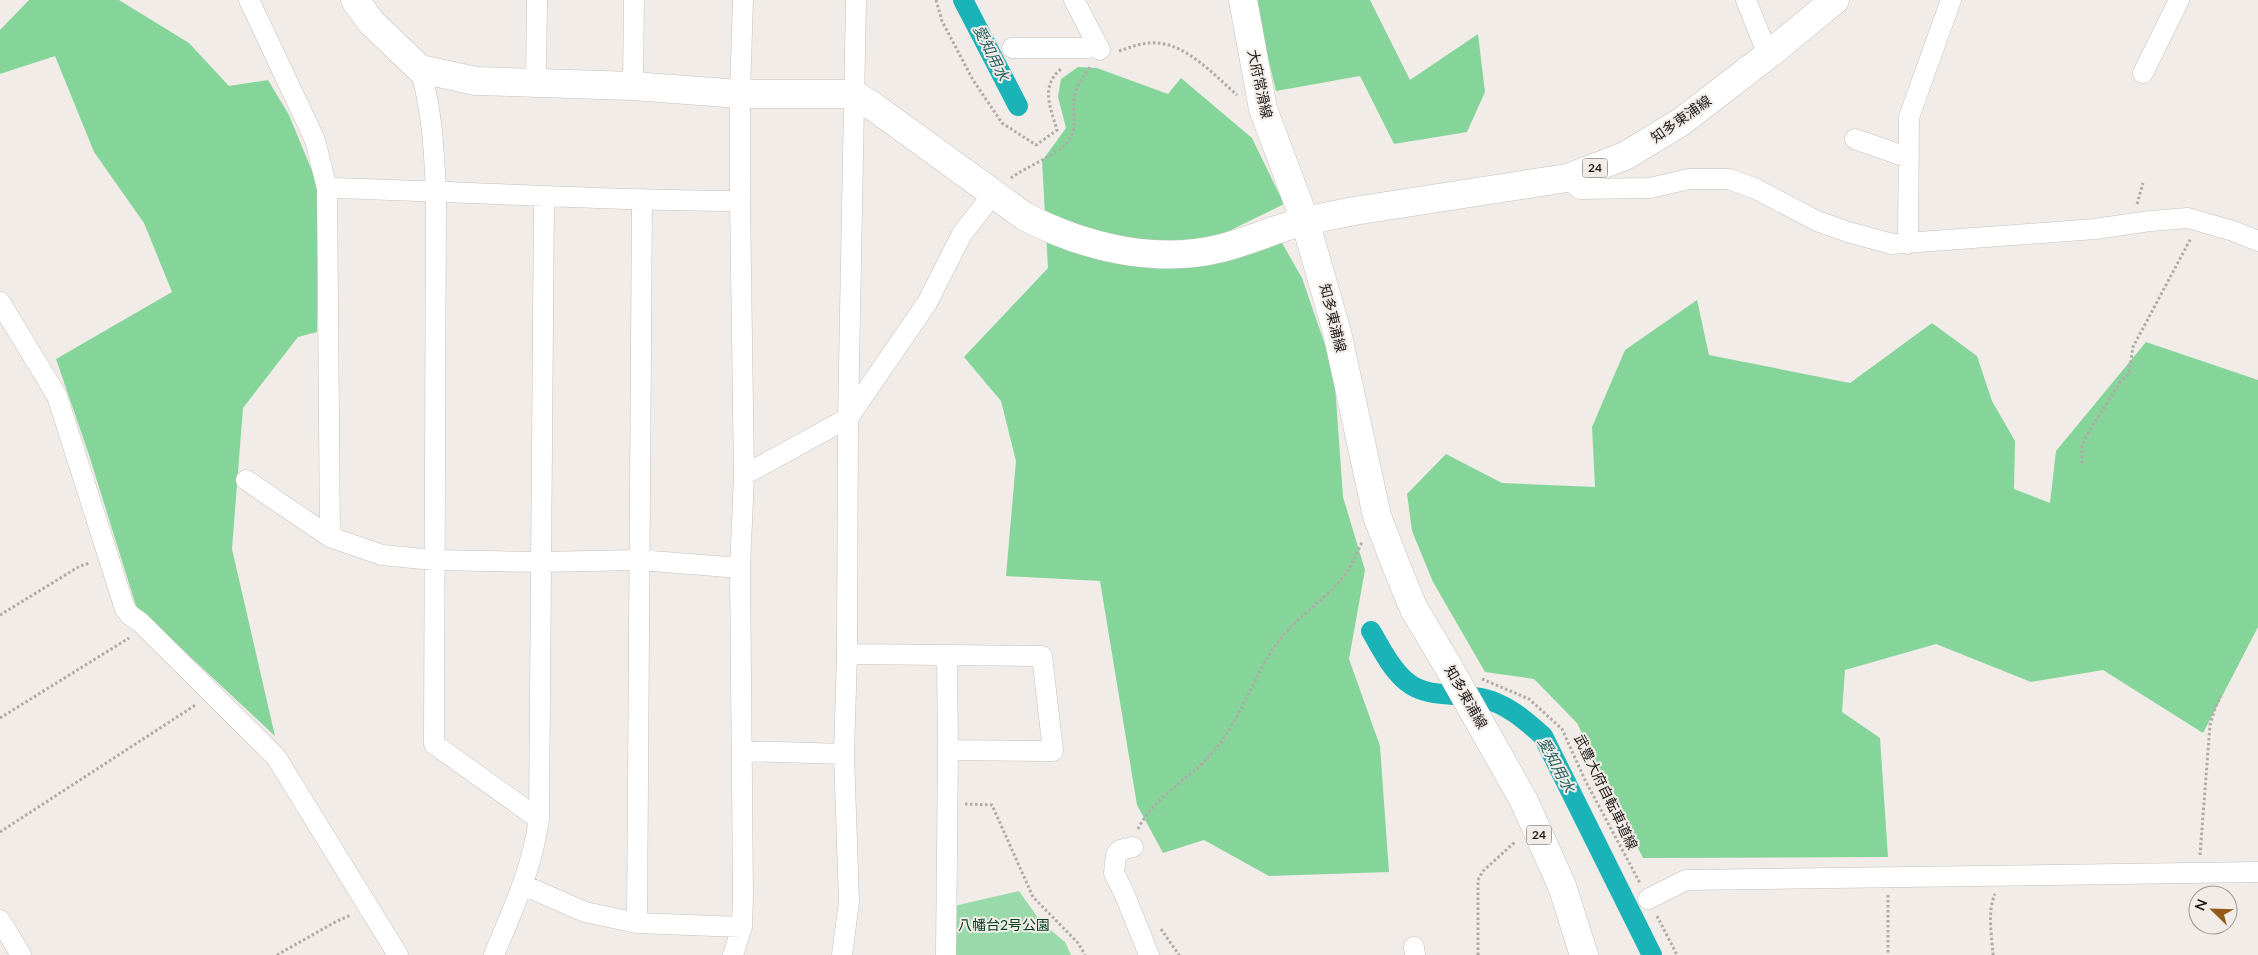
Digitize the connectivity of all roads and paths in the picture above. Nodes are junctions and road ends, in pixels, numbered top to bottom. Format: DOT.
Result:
graph roads {
  1 [pos="249,0"];
  2 [pos="355,0"];
  3 [pos="538,0"];
  4 [pos="634,0"];
  5 [pos="743,0"];
  6 [pos="856,0"];
  7 [pos="936,0"];
  8 [pos="1074,0"];
  9 [pos="1243,0"];
  10 [pos="1746,0"];
  11 [pos="1835,0"];
  12 [pos="1951,0"];
  13 [pos="2179,0"];
  14 [pos="1012,48"];
  15 [pos="1094,55"];
  16 [pos="1768,55"];
  17 [pos="1065,65"];
  18 [pos="420,69"];
  19 [pos="2143,73"];
  20 [pos="536,84"];
  21 [pos="633,86"];
  22 [pos="740,94"];
  23 [pos="853,94"];
  24 [pos="1263,109"];
  25 [pos="1855,139"];
  26 [pos="1909,158"];
  27 [pos="1567,178"];
  28 [pos="326,188"];
  29 [pos="436,190"];
  30 [pos="993,195"];
  31 [pos="544,197"];
  32 [pos="642,201"];
  33 [pos="740,201"];
  34 [pos="1305,221"];
  35 [pos="2200,222"];
  36 [pos="2258,241"];
  37 [pos="1908,244"];
  38 [pos="0,302"];
  39 [pos="848,418"];
  40 [pos="2082,463"];
  41 [pos="744,476"];
  42 [pos="246,480"];
  43 [pos="1381,526"];
  44 [pos="330,537"];
  45 [pos="109,558"];
  46 [pos="434,560"];
  47 [pos="639,560"];
  48 [pos="540,562"];
  49 [pos="740,568"];
  50 [pos="0,615"];
  51 [pos="144,626"];
  52 [pos="847,654"];
  53 [pos="947,655"];
  54 [pos="1448,666"];
  55 [pos="209,691"];
  56 [pos="2221,696"];
  57 [pos="0,718"];
  58 [pos="948,750"];
  59 [pos="742,751"];
  60 [pos="844,754"];
  61 [pos="947,804"];
  62 [pos="539,819"];
  63 [pos="0,832"];
  64 [pos="1515,842"];
  65 [pos="1133,847"];
  66 [pos="2258,872"];
  67 [pos="2199,873"];
  68 [pos="2004,876"];
  69 [pos="1888,877"];
  70 [pos="523,885"];
  71 [pos="1648,899"];
  72 [pos="369,909"];
  73 [pos="0,920"];
  74 [pos="1156,922"];
  75 [pos="637,923"];
  76 [pos="742,927"];
  77 [pos="21,955"];
  78 [pos="277,955"];
  79 [pos="398,955"];
  80 [pos="494,955"];
  81 [pos="733,955"];
  82 [pos="842,955"];
  83 [pos="946,955"];
  84 [pos="1085,955"];
  85 [pos="1149,955"];
  86 [pos="1179,955"];
  87 [pos="1478,955"];
  88 [pos="1584,955"];
  89 [pos="1677,955"];
  90 [pos="1888,955"];
  91 [pos="1993,955"];
  1 -- 28 [label="street"];
  2 -- 18 [label="main road"];
  3 -- 20 [label="street"];
  4 -- 21 [label="street"];
  5 -- 22 [label="street"];
  6 -- 23 [label="street"];
  7 -- 17 [label="path"];
  8 -- 15 [label="street"];
  9 -- 24 [label="main road, 大府常滑線"];
  10 -- 16 [label="street"];
  11 -- 16 [label="main road, 知多東浦線 / 24"];
  12 -- 26 [label="street"];
  13 -- 19 [label="street"];
  14 -- 15 [label="street"];
  15 -- 24 [label="path"];
  15 -- 30 [label="path"];
  16 -- 27 [label="main road, 知多東浦線 / 24"];
  18 -- 20 [label="main road"];
  18 -- 29 [label="street"];
  20 -- 21 [label="main road"];
  21 -- 22 [label="main road"];
  22 -- 23 [label="main road"];
  22 -- 33 [label="street"];
  23 -- 30 [label="main road"];
  23 -- 39 [label="street"];
  24 -- 34 [label="main road, 大府常滑線"];
  25 -- 26 [label="street"];
  26 -- 37 [label="street"];
  27 -- 34 [label="main road, 知多東浦線 / 24"];
  27 -- 37 [label="street"];
  28 -- 29 [label="street"];
  28 -- 44 [label="street"];
  29 -- 31 [label="street"];
  29 -- 46 [label="street"];
  30 -- 34 [label="main road"];
  30 -- 39 [label="street"];
  31 -- 32 [label="street"];
  31 -- 48 [label="street"];
  32 -- 33 [label="street"];
  32 -- 47 [label="street"];
  33 -- 41 [label="street"];
  34 -- 43 [label="main road, 知多東浦線 / 24"];
  35 -- 36 [label="street"];
  35 -- 37 [label="street"];
  35 -- 40 [label="path"];
  38 -- 45 [label="street"];
  39 -- 41 [label="street"];
  39 -- 52 [label="street"];
  41 -- 49 [label="street"];
  42 -- 44 [label="street"];
  43 -- 54 [label="main road, 知多東浦線 / 24"];
  43 -- 65 [label="path"];
  44 -- 46 [label="street"];
  45 -- 50 [label="path"];
  45 -- 51 [label="street"];
  46 -- 48 [label="street"];
  46 -- 62 [label="street"];
  47 -- 48 [label="street"];
  47 -- 49 [label="street"];
  47 -- 75 [label="street"];
  48 -- 62 [label="street"];
  49 -- 59 [label="street"];
  51 -- 55 [label="street"];
  51 -- 57 [label="path"];
  52 -- 53 [label="street"];
  52 -- 60 [label="street"];
  53 -- 58 [label="street"];
  53 -- 58 [label="street"];
  54 -- 71 [label="path, 武豊大府自転車道線"];
  54 -- 88 [label="main road, 知多東浦線 / 24"];
  55 -- 63 [label="path"];
  55 -- 72 [label="street"];
  56 -- 67 [label="path"];
  58 -- 61 [label="street"];
  59 -- 60 [label="street"];
  59 -- 76 [label="street"];
  60 -- 82 [label="street"];
  61 -- 83 [label="street"];
  61 -- 84 [label="path"];
  62 -- 70 [label="street"];
  64 -- 87 [label="path"];
  65 -- 85 [label="street"];
  66 -- 67 [label="street"];
  67 -- 68 [label="street"];
  68 -- 69 [label="street"];
  68 -- 91 [label="path"];
  69 -- 71 [label="street"];
  69 -- 90 [label="path"];
  70 -- 75 [label="street"];
  70 -- 80 [label="street"];
  71 -- 89 [label="path, 武豊大府自転車道線"];
  72 -- 78 [label="path"];
  72 -- 79 [label="street"];
  73 -- 77 [label="street"];
  74 -- 86 [label="path"];
  75 -- 76 [label="street"];
  76 -- 81 [label="street"];
}
